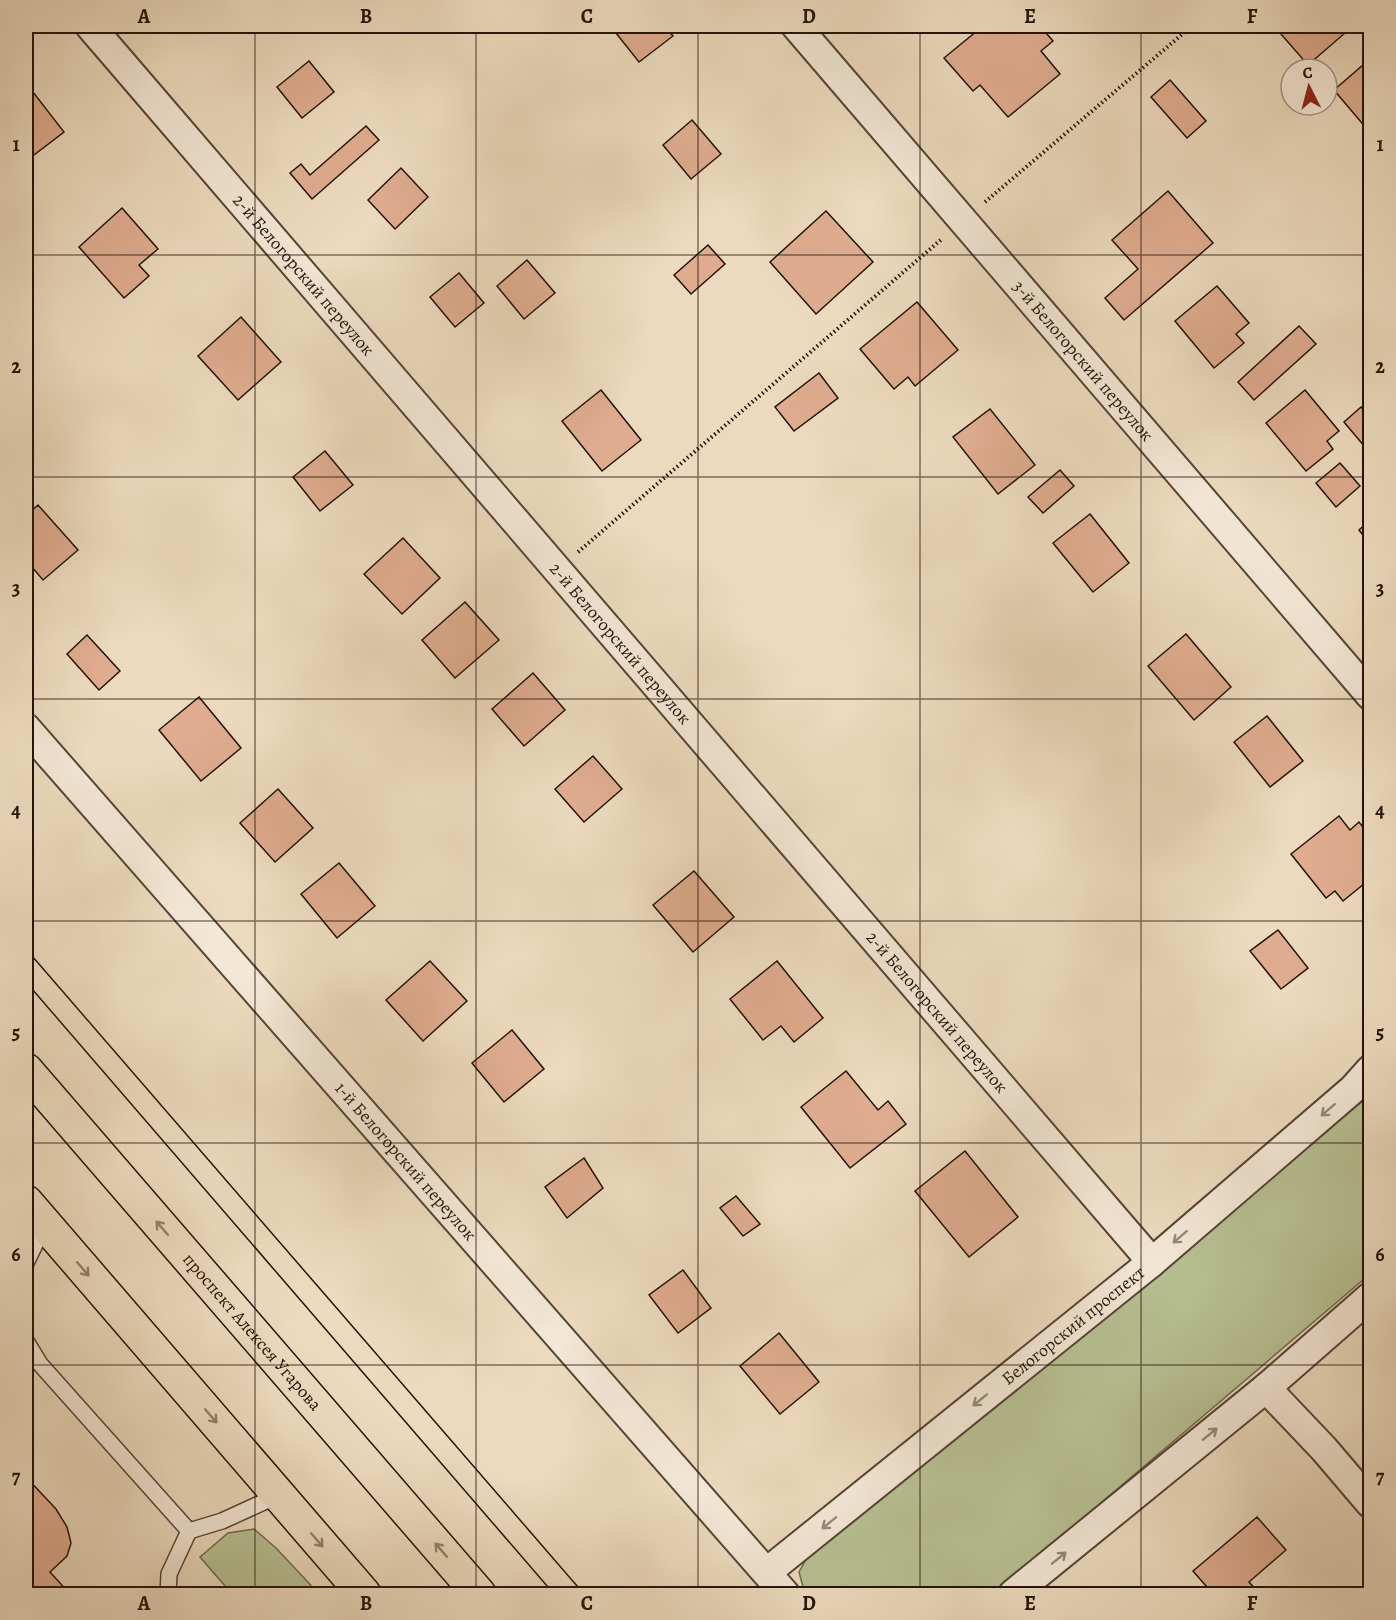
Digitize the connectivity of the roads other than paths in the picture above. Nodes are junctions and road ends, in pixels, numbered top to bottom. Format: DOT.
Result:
graph roads {
  1 [pos="90,26"];
  2 [pos="796,26"];
  3 [pos="1371,695"];
  4 [pos="26,728"];
  5 [pos="26,1070"];
  6 [pos="1371,1070"];
  7 [pos="35,1213"];
  8 [pos="1152,1262"];
  9 [pos="26,1263"];
  10 [pos="1371,1297"];
  11 [pos="26,1341"];
  12 [pos="1266,1388"];
  13 [pos="279,1496"];
  14 [pos="1371,1503"];
  15 [pos="189,1531"];
  16 [pos="767,1572"];
  17 [pos="168,1594"];
  18 [pos="364,1594"];
  19 [pos="479,1594"];
  20 [pos="785,1594"];
  21 [pos="1013,1594"];
  1 -- 8 [label="street, 2-й Белогорский переулок"];
  2 -- 3 [label="street, 3-й Белогорский переулок"];
  4 -- 16 [label="street, 1-й Белогорский переулок"];
  19 -- 5 [label="main road, проспект Алексея Угарова, one-way"];
  6 -- 8 [label="street, Белогорский проспект, one-way"];
  7 -- 9 [label="lane"];
  7 -- 13 [label="main road, one-way"];
  8 -- 16 [label="street, Белогорский проспект, one-way"];
  10 -- 12 [label="street"];
  11 -- 15 [label="lane"];
  12 -- 14 [label="street"];
  21 -- 12 [label="street, one-way"];
  13 -- 15 [label="lane"];
  13 -- 18 [label="main road, one-way"];
  15 -- 17 [label="lane"];
  16 -- 20 [label="street, 1-й Белогорский переулок"];
}
